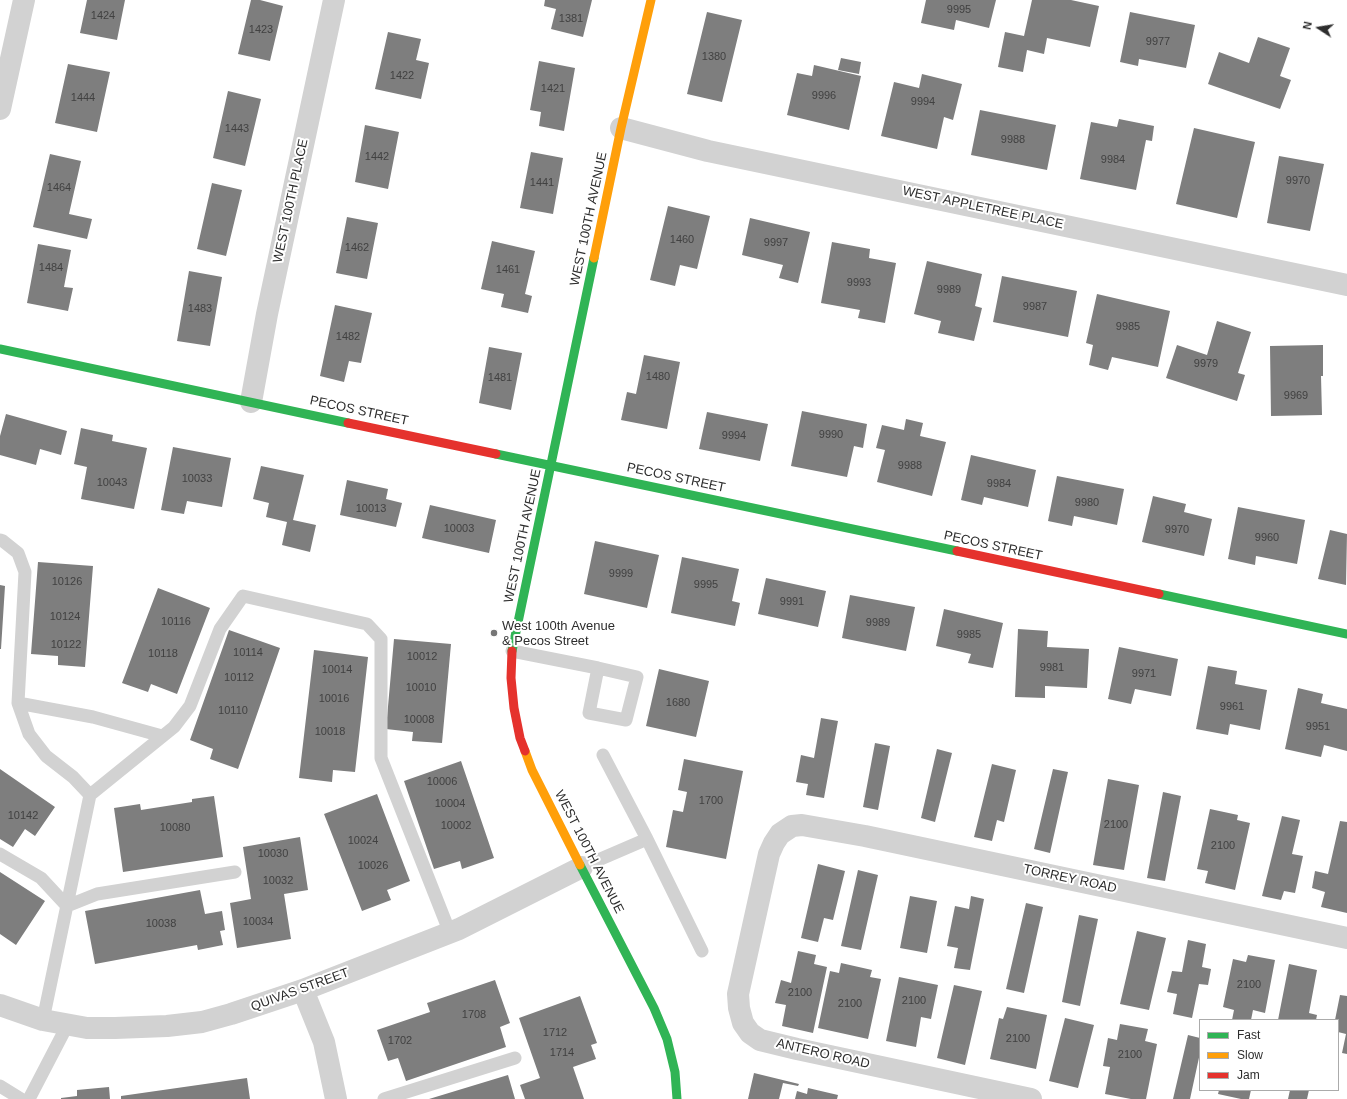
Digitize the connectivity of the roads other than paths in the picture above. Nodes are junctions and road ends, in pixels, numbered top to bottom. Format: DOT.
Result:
graph roads {
  1 [pos="24,0"];
  2 [pos="334,0"];
  3 [pos="651,0"];
  4 [pos="0,109"];
  5 [pos="621,128"];
  6 [pos="1347,285"];
  7 [pos="0,349"];
  8 [pos="251,402"];
  9 [pos="551,465"];
  10 [pos="0,540"];
  11 [pos="1347,634"];
  12 [pos="512,651"];
  13 [pos="598,668"];
  14 [pos="18,703"];
  15 [pos="162,736"];
  16 [pos="603,755"];
  17 [pos="90,795"];
  18 [pos="792,826"];
  19 [pos="647,839"];
  20 [pos="0,854"];
  21 [pos="582,867"];
  22 [pos="234,872"];
  23 [pos="67,906"];
  24 [pos="450,933"];
  25 [pos="1347,938"];
  26 [pos="702,951"];
  27 [pos="303,990"];
  28 [pos="0,1005"];
  29 [pos="43,1020"];
  30 [pos="68,1024"];
  31 [pos="515,1058"];
  32 [pos="0,1086"];
  33 [pos="21,1099"];
  34 [pos="29,1099"];
  35 [pos="336,1099"];
  36 [pos="384,1099"];
  37 [pos="677,1099"];
  38 [pos="1031,1099"];
  1 -- 4 [label="street"];
  2 -- 8 [label="street, WEST 100TH PLACE"];
  3 -- 5 [label="street, WEST 100TH AVENUE"];
  5 -- 6 [label="street, WEST APPLETREE PLACE"];
  5 -- 9 [label="street, WEST 100TH AVENUE"];
  7 -- 8 [label="street, PECOS STREET"];
  8 -- 9 [label="street, PECOS STREET"];
  9 -- 11 [label="street, PECOS STREET"];
  9 -- 12 [label="street, WEST 100TH AVENUE"];
  10 -- 14 [label="lane"];
  12 -- 13 [label="lane"];
  12 -- 21 [label="street, WEST 100TH AVENUE"];
  13 -- 13 [label="lane"];
  14 -- 15 [label="lane"];
  14 -- 17 [label="lane"];
  15 -- 17 [label="lane"];
  15 -- 24 [label="lane"];
  16 -- 19 [label="lane"];
  17 -- 23 [label="lane"];
  18 -- 25 [label="street, TORREY ROAD"];
  18 -- 38 [label="street, ANTERO ROAD"];
  19 -- 21 [label="lane"];
  19 -- 26 [label="lane"];
  20 -- 23 [label="lane"];
  21 -- 24 [label="street, QUIVAS STREET"];
  21 -- 37 [label="street, WEST 100TH AVENUE"];
  22 -- 23 [label="lane"];
  23 -- 29 [label="lane"];
  24 -- 27 [label="street, QUIVAS STREET"];
  27 -- 30 [label="street, QUIVAS STREET"];
  27 -- 35 [label="street"];
  28 -- 29 [label="street, QUIVAS STREET"];
  29 -- 30 [label="street, QUIVAS STREET"];
  30 -- 34 [label="lane"];
  31 -- 36 [label="lane"];
  32 -- 33 [label="lane"];
}
